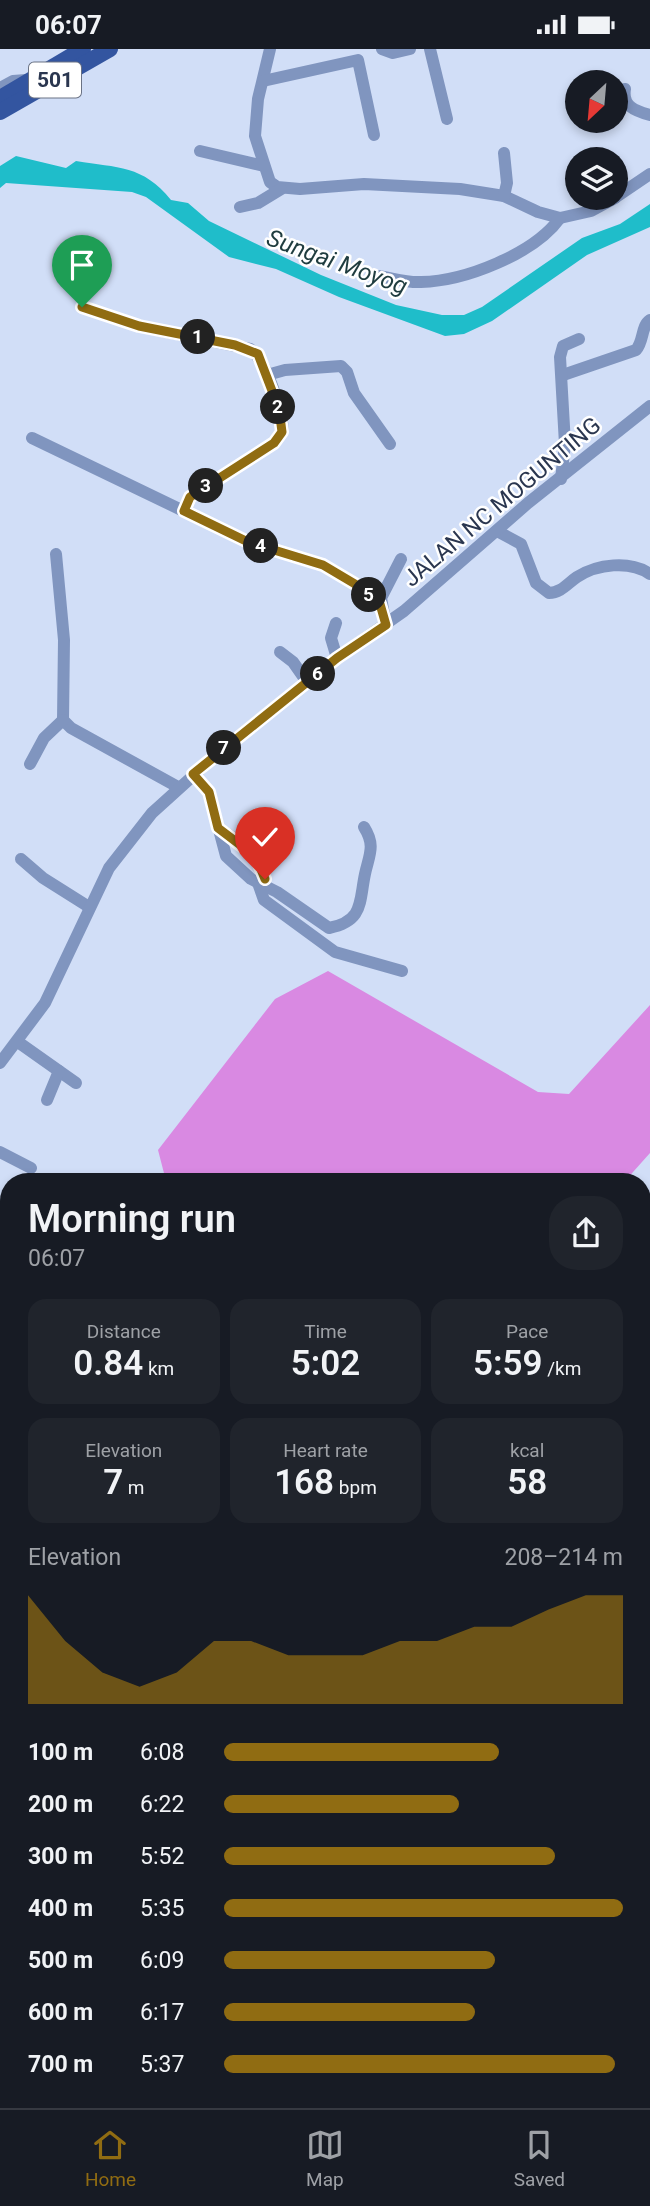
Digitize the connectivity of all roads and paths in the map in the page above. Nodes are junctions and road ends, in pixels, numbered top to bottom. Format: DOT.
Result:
graph roads {
  1 [pos="83,49"];
  2 [pos="110,49"];
  3 [pos="122,49"];
  4 [pos="270,49"];
  5 [pos="382,49"];
  6 [pos="410,49"];
  7 [pos="430,49"];
  8 [pos="356,55"];
  9 [pos="31,80"];
  10 [pos="263,81"];
  11 [pos="0,88"];
  12 [pos="0,99"];
  13 [pos="628,106"];
  14 [pos="0,112"];
  15 [pos="650,115"];
  16 [pos="0,119"];
  17 [pos="447,119"];
  18 [pos="374,135"];
  19 [pos="200,151"];
  20 [pos="504,153"];
  21 [pos="264,166"];
  22 [pos="650,174"];
  23 [pos="628,188"];
  24 [pos="281,189"];
  25 [pos="504,195"];
  26 [pos="240,207"];
  27 [pos="593,210"];
  28 [pos="560,218"];
  29 [pos="378,276"];
  30 [pos="82,307"];
  31 [pos="650,320"];
  32 [pos="579,339"];
  33 [pos="267,375"];
  34 [pos="563,375"];
  35 [pos="650,406"];
  36 [pos="32,438"];
  37 [pos="390,444"];
  38 [pos="561,478"];
  39 [pos="184,511"];
  40 [pos="497,531"];
  41 [pos="56,554"];
  42 [pos="401,559"];
  43 [pos="650,573"];
  44 [pos="380,604"];
  45 [pos="336,623"];
  46 [pos="386,625"];
  47 [pos="280,652"];
  48 [pos="337,658"];
  49 [pos="307,683"];
  50 [pos="63,720"];
  51 [pos="30,764"];
  52 [pos="193,774"];
  53 [pos="178,787"];
  54 [pos="364,827"];
  55 [pos="218,828"];
  56 [pos="21,859"];
  57 [pos="261,884"];
  58 [pos="89,907"];
  59 [pos="402,971"];
  60 [pos="18,1042"];
  61 [pos="0,1063"];
  62 [pos="59,1071"];
  63 [pos="76,1083"];
  64 [pos="47,1100"];
  65 [pos="0,1152"];
  66 [pos="31,1168"];
  1 -- 9 [label="main road, 501"];
  2 -- 14 [label="main road, 501"];
  3 -- 16 [label="street"];
  4 -- 10 [label="street"];
  5 -- 6 [label="street"];
  7 -- 17 [label="street"];
  8 -- 10 [label="street"];
  8 -- 18 [label="street"];
  9 -- 11 [label="street"];
  9 -- 12 [label="main road, 501"];
  10 -- 21 [label="street"];
  13 -- 15 [label="street"];
  19 -- 21 [label="street"];
  20 -- 25 [label="street"];
  21 -- 24 [label="street"];
  22 -- 23 [label="street"];
  24 -- 25 [label="street"];
  24 -- 26 [label="street"];
  25 -- 28 [label="street"];
  27 -- 28 [label="street"];
  28 -- 29 [label="street"];
  30 -- 33 [label="street"];
  31 -- 34 [label="street"];
  32 -- 34 [label="street"];
  33 -- 37 [label="street"];
  33 -- 39 [label="street"];
  34 -- 38 [label="street"];
  35 -- 38 [label="street, JALAN NC MOGUNTING"];
  36 -- 39 [label="street"];
  38 -- 40 [label="street, JALAN NC MOGUNTING"];
  39 -- 44 [label="street"];
  40 -- 43 [label="street"];
  40 -- 46 [label="street, JALAN NC MOGUNTING"];
  41 -- 50 [label="street"];
  42 -- 44 [label="street"];
  44 -- 46 [label="street"];
  45 -- 48 [label="street"];
  46 -- 48 [label="street, JALAN NC MOGUNTING"];
  47 -- 49 [label="street"];
  48 -- 49 [label="street, JALAN NC MOGUNTING"];
  49 -- 52 [label="street, JALAN NC MOGUNTING"];
  50 -- 51 [label="street"];
  50 -- 53 [label="street"];
  52 -- 53 [label="street, JALAN NC MOGUNTING"];
  52 -- 55 [label="street"];
  53 -- 58 [label="street, JALAN NC MOGUNTING"];
  54 -- 57 [label="street"];
  55 -- 57 [label="street"];
  55 -- 57 [label="street"];
  56 -- 58 [label="street"];
  57 -- 59 [label="street"];
  58 -- 60 [label="street, JALAN NC MOGUNTING"];
  60 -- 61 [label="street, JALAN NC MOGUNTING"];
  60 -- 62 [label="street"];
  62 -- 63 [label="street"];
  62 -- 64 [label="street"];
  65 -- 66 [label="street"];
}
